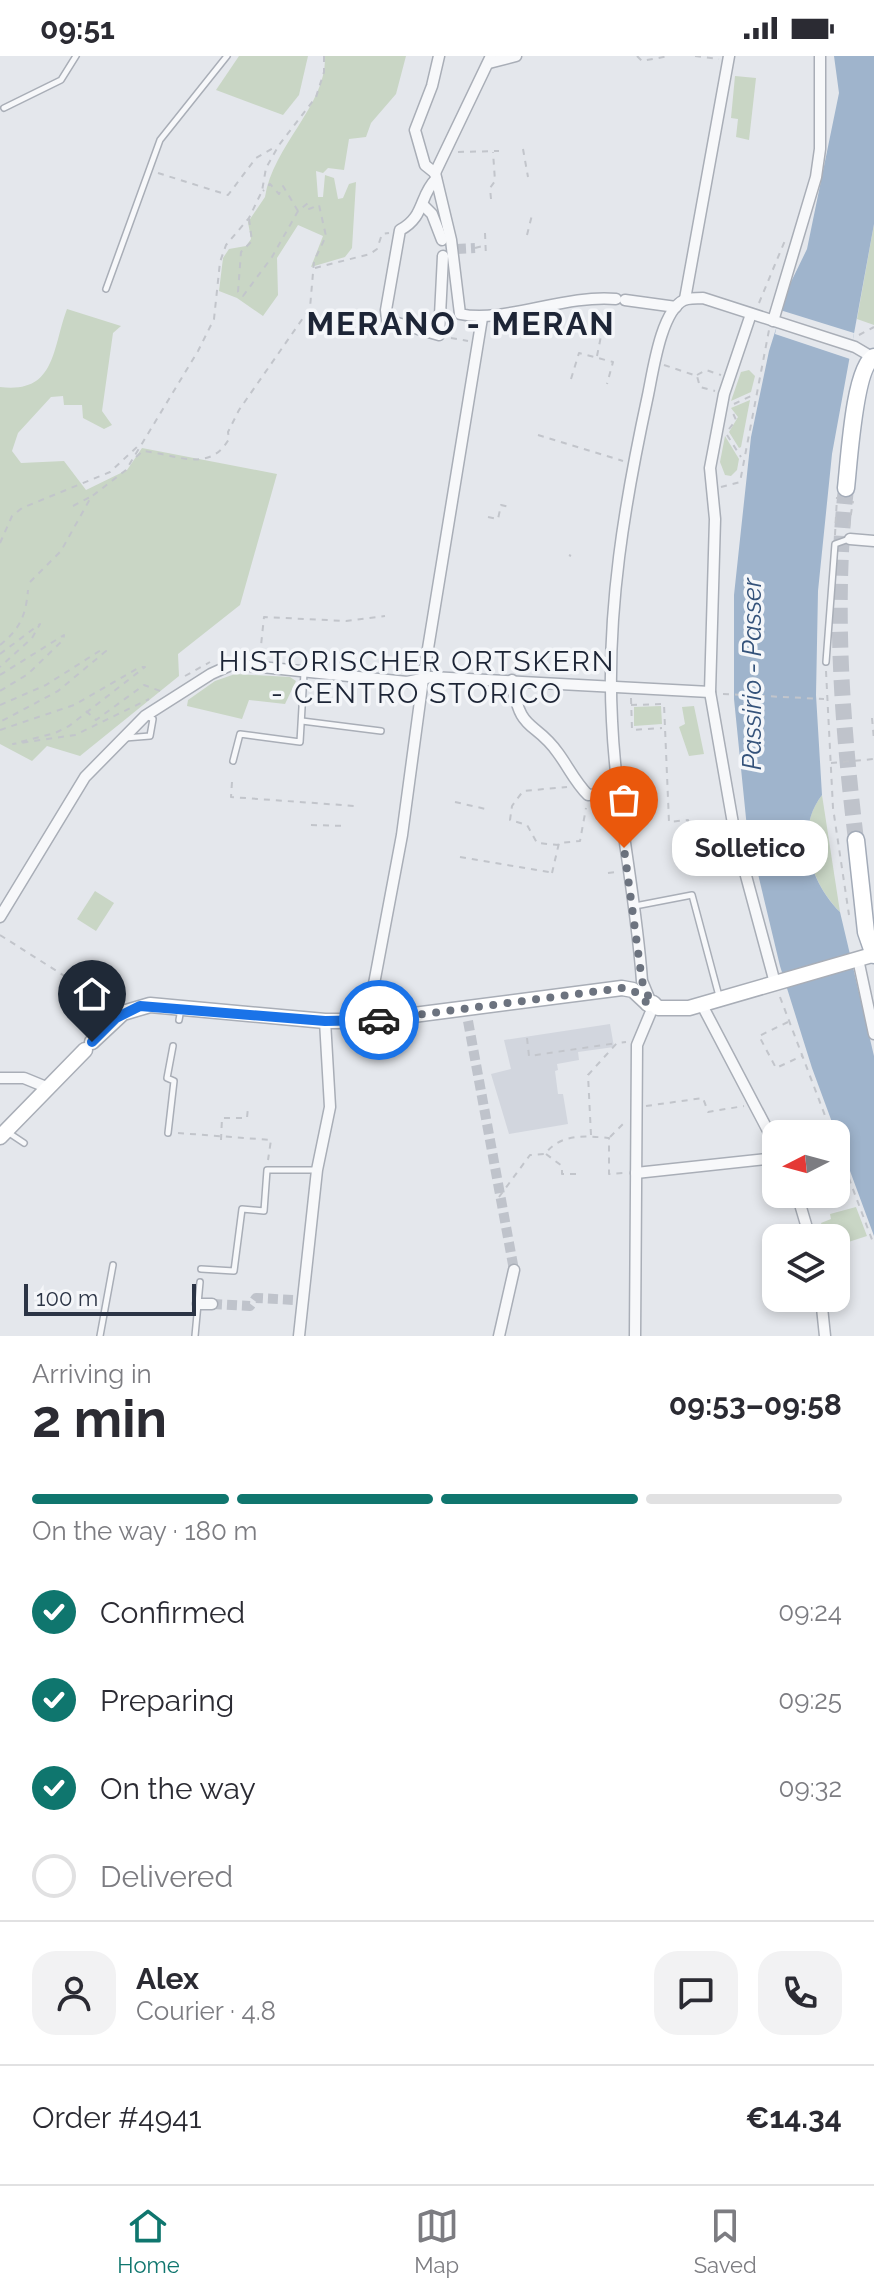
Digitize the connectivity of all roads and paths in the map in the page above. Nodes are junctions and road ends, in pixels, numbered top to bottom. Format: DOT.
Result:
graph roads {
  1 [pos="76,56"];
  2 [pos="227,56"];
  3 [pos="324,56"];
  4 [pos="439,56"];
  5 [pos="516,56"];
  6 [pos="637,56"];
  7 [pos="669,56"];
  8 [pos="695,56"];
  9 [pos="820,56"];
  10 [pos="728,58"];
  11 [pos="490,60"];
  12 [pos="4,108"];
  13 [pos="279,145"];
  14 [pos="447,149"];
  15 [pos="523,149"];
  16 [pos="493,151"];
  17 [pos="499,151"];
  18 [pos="150,170"];
  19 [pos="436,176"];
  20 [pos="528,177"];
  21 [pos="262,191"];
  22 [pos="491,199"];
  23 [pos="424,206"];
  24 [pos="298,211"];
  25 [pos="532,215"];
  26 [pos="249,218"];
  27 [pos="789,230"];
  28 [pos="396,232"];
  29 [pos="485,233"];
  30 [pos="527,235"];
  31 [pos="442,240"];
  32 [pos="484,246"];
  33 [pos="475,248"];
  34 [pos="443,256"];
  35 [pos="486,257"];
  36 [pos="312,272"];
  37 [pos="106,289"];
  38 [pos="617,299"];
  39 [pos="685,299"];
  40 [pos="676,307"];
  41 [pos="753,314"];
  42 [pos="482,318"];
  43 [pos="774,321"];
  44 [pos="874,327"];
  45 [pos="859,334"];
  46 [pos="447,337"];
  47 [pos="477,343"];
  48 [pos="597,357"];
  49 [pos="873,357"];
  50 [pos="671,367"];
  51 [pos="697,376"];
  52 [pos="729,378"];
  53 [pos="571,379"];
  54 [pos="607,384"];
  55 [pos="724,394"];
  56 [pos="754,394"];
  57 [pos="538,435"];
  58 [pos="141,442"];
  59 [pos="135,457"];
  60 [pos="743,459"];
  61 [pos="631,464"];
  62 [pos="846,488"];
  63 [pos="712,490"];
  64 [pos="91,497"];
  65 [pos="73,506"];
  66 [pos="510,507"];
  67 [pos="488,517"];
  68 [pos="850,539"];
  69 [pos="874,541"];
  70 [pos="0,543"];
  71 [pos="30,582"];
  72 [pos="28,590"];
  73 [pos="385,616"];
  74 [pos="0,645"];
  75 [pos="0,654"];
  76 [pos="826,662"];
  77 [pos="233,664"];
  78 [pos="259,666"];
  79 [pos="0,667"];
  80 [pos="304,673"];
  81 [pos="0,675"];
  82 [pos="423,679"];
  83 [pos="512,680"];
  84 [pos="175,684"];
  85 [pos="612,686"];
  86 [pos="0,691"];
  87 [pos="710,692"];
  88 [pos="732,695"];
  89 [pos="826,699"];
  90 [pos="0,705"];
  91 [pos="86,711"];
  92 [pos="145,716"];
  93 [pos="631,717"];
  94 [pos="623,718"];
  95 [pos="872,718"];
  96 [pos="302,721"];
  97 [pos="0,722"];
  98 [pos="873,722"];
  99 [pos="663,728"];
  100 [pos="0,730"];
  101 [pos="381,731"];
  102 [pos="120,738"];
  103 [pos="874,740"];
  104 [pos="874,759"];
  105 [pos="233,761"];
  106 [pos="829,763"];
  107 [pos="232,782"];
  108 [pos="584,791"];
  109 [pos="617,793"];
  110 [pos="455,802"];
  111 [pos="355,806"];
  112 [pos="490,810"];
  113 [pos="311,825"];
  114 [pos="347,826"];
  115 [pos="735,835"];
  116 [pos="856,840"];
  117 [pos="559,845"];
  118 [pos="460,857"];
  119 [pos="627,871"];
  120 [pos="608,873"];
  121 [pos="632,906"];
  122 [pos="0,917"];
  123 [pos="852,926"];
  124 [pos="0,935"];
  125 [pos="864,958"];
  126 [pos="779,982"];
  127 [pos="77,984"];
  128 [pos="721,1000"];
  129 [pos="702,1005"];
  130 [pos="652,1007"];
  131 [pos="325,1021"];
  132 [pos="367,1021"];
  133 [pos="789,1021"];
  134 [pos="874,1034"];
  135 [pos="527,1038"];
  136 [pos="638,1040"];
  137 [pos="617,1043"];
  138 [pos="173,1046"];
  139 [pos="802,1056"];
  140 [pos="0,1078"];
  141 [pos="46,1087"];
  142 [pos="753,1105"];
  143 [pos="248,1107"];
  144 [pos="637,1112"];
  145 [pos="827,1120"];
  146 [pos="762,1121"];
  147 [pos="168,1133"];
  148 [pos="3,1134"];
  149 [pos="591,1137"];
  150 [pos="221,1138"];
  151 [pos="609,1138"];
  152 [pos="24,1143"];
  153 [pos="545,1154"];
  154 [pos="762,1160"];
  155 [pos="267,1170"];
  156 [pos="317,1170"];
  157 [pos="636,1173"];
  158 [pos="581,1174"];
  159 [pos="603,1174"];
  160 [pos="609,1174"];
  161 [pos="850,1183"];
  162 [pos="499,1197"];
  163 [pos="874,1245"];
  164 [pos="113,1265"];
  165 [pos="201,1269"];
  166 [pos="514,1270"];
  167 [pos="200,1282"];
  168 [pos="198,1304"];
  169 [pos="212,1304"];
  170 [pos="822,1312"];
  171 [pos="100,1336"];
  172 [pos="195,1336"];
  173 [pos="299,1336"];
  174 [pos="499,1336"];
  175 [pos="635,1336"];
  176 [pos="825,1336"];
  1 -- 12 [label="lane"];
  2 -- 18 [label="lane"];
  3 -- 13 [label="path"];
  4 -- 19 [label="street"];
  5 -- 11 [label="street"];
  6 -- 7 [label="path"];
  8 -- 10 [label="path"];
  9 -- 43 [label="street"];
  10 -- 39 [label="street"];
  11 -- 14 [label="street"];
  13 -- 18 [label="path"];
  13 -- 21 [label="path"];
  14 -- 16 [label="path"];
  14 -- 19 [label="street"];
  15 -- 20 [label="path"];
  16 -- 17 [label="path"];
  16 -- 22 [label="path"];
  18 -- 37 [label="lane"];
  19 -- 23 [label="street"];
  19 -- 42 [label="street"];
  21 -- 24 [label="path"];
  21 -- 26 [label="path"];
  23 -- 31 [label="street"];
  23 -- 34 [label="street"];
  24 -- 26 [label="path"];
  24 -- 36 [label="path"];
  25 -- 30 [label="path"];
  26 -- 58 [label="path"];
  27 -- 41 [label="path"];
  28 -- 36 [label="path"];
  29 -- 32 [label="path"];
  32 -- 33 [label="path"];
  32 -- 35 [label="path"];
  36 -- 59 [label="path"];
  38 -- 40 [label="street"];
  38 -- 42 [label="street"];
  38 -- 48 [label="path"];
  39 -- 40 [label="street"];
  39 -- 41 [label="street"];
  40 -- 61 [label="street"];
  41 -- 43 [label="street"];
  41 -- 52 [label="street"];
  42 -- 47 [label="street"];
  43 -- 49 [label="street"];
  43 -- 56 [label="path"];
  44 -- 45 [label="path"];
  46 -- 47 [label="path"];
  47 -- 82 [label="street"];
  48 -- 53 [label="path"];
  48 -- 54 [label="path"];
  49 -- 62 [label="main road"];
  50 -- 51 [label="path"];
  51 -- 52 [label="path"];
  51 -- 55 [label="path"];
  52 -- 55 [label="street"];
  55 -- 63 [label="street"];
  56 -- 60 [label="path"];
  56 -- 60 [label="path"];
  57 -- 61 [label="path"];
  58 -- 59 [label="path"];
  58 -- 70 [label="path"];
  59 -- 64 [label="path"];
  60 -- 63 [label="path"];
  61 -- 85 [label="street"];
  63 -- 87 [label="street"];
  64 -- 65 [label="path"];
  64 -- 71 [label="path"];
  66 -- 67 [label="path"];
  68 -- 69 [label="street"];
  68 -- 76 [label="lane"];
  72 -- 74 [label="path"];
  73 -- 78 [label="path"];
  75 -- 79 [label="path"];
  76 -- 89 [label="path"];
  77 -- 78 [label="street"];
  77 -- 84 [label="path"];
  77 -- 92 [label="street"];
  78 -- 80 [label="street"];
  80 -- 82 [label="street"];
  80 -- 96 [label="lane"];
  81 -- 86 [label="path"];
  82 -- 83 [label="street"];
  82 -- 132 [label="street"];
  83 -- 85 [label="street"];
  83 -- 108 [label="street"];
  85 -- 87 [label="street"];
  85 -- 109 [label="street"];
  87 -- 115 [label="street"];
  88 -- 89 [label="path"];
  89 -- 106 [label="path"];
  90 -- 97 [label="path"];
  91 -- 91 [label="path"];
  91 -- 100 [label="path"];
  92 -- 102 [label="street"];
  92 -- 102 [label="lane"];
  93 -- 94 [label="path"];
  93 -- 99 [label="path"];
  93 -- 99 [label="path"];
  95 -- 98 [label="path"];
  96 -- 101 [label="lane"];
  96 -- 105 [label="lane"];
  98 -- 103 [label="path"];
  99 -- 115 [label="path"];
  102 -- 122 [label="street"];
  104 -- 106 [label="path"];
  106 -- 123 [label="path"];
  107 -- 111 [label="path"];
  108 -- 109 [label="street"];
  108 -- 117 [label="path"];
  108 -- 117 [label="path"];
  109 -- 119 [label="street"];
  110 -- 112 [label="path"];
  113 -- 114 [label="path"];
  115 -- 126 [label="street"];
  116 -- 125 [label="main road"];
  117 -- 118 [label="path"];
  119 -- 120 [label="path"];
  119 -- 121 [label="street"];
  121 -- 128 [label="lane"];
  121 -- 130 [label="street"];
  124 -- 127 [label="path"];
  125 -- 126 [label="main road"];
  125 -- 134 [label="street"];
  126 -- 128 [label="main road"];
  126 -- 133 [label="path"];
  128 -- 129 [label="main road"];
  129 -- 130 [label="main road"];
  129 -- 142 [label="street"];
  130 -- 132 [label="main road"];
  130 -- 136 [label="street"];
  131 -- 132 [label="main road"];
  131 -- 141 [label="main road"];
  131 -- 156 [label="street"];
  133 -- 139 [label="path"];
  133 -- 139 [label="path"];
  135 -- 137 [label="path"];
  136 -- 137 [label="path"];
  136 -- 144 [label="street"];
  137 -- 149 [label="path"];
  138 -- 147 [label="lane"];
  139 -- 145 [label="path"];
  140 -- 141 [label="street"];
  141 -- 148 [label="main road"];
  142 -- 144 [label="path"];
  142 -- 146 [label="street"];
  143 -- 150 [label="path"];
  144 -- 151 [label="path"];
  144 -- 157 [label="street"];
  147 -- 150 [label="path"];
  148 -- 152 [label="lane"];
  149 -- 151 [label="path"];
  149 -- 153 [label="path"];
  150 -- 155 [label="path"];
  151 -- 160 [label="path"];
  153 -- 158 [label="path"];
  153 -- 162 [label="path"];
  154 -- 157 [label="street"];
  155 -- 156 [label="lane"];
  155 -- 165 [label="lane"];
  156 -- 173 [label="street"];
  157 -- 160 [label="path"];
  157 -- 175 [label="street"];
  159 -- 160 [label="path"];
  161 -- 163 [label="path"];
  164 -- 171 [label="lane"];
  166 -- 174 [label="street"];
  167 -- 168 [label="lane"];
  168 -- 169 [label="street"];
  168 -- 172 [label="lane"];
  170 -- 176 [label="street"];
}
